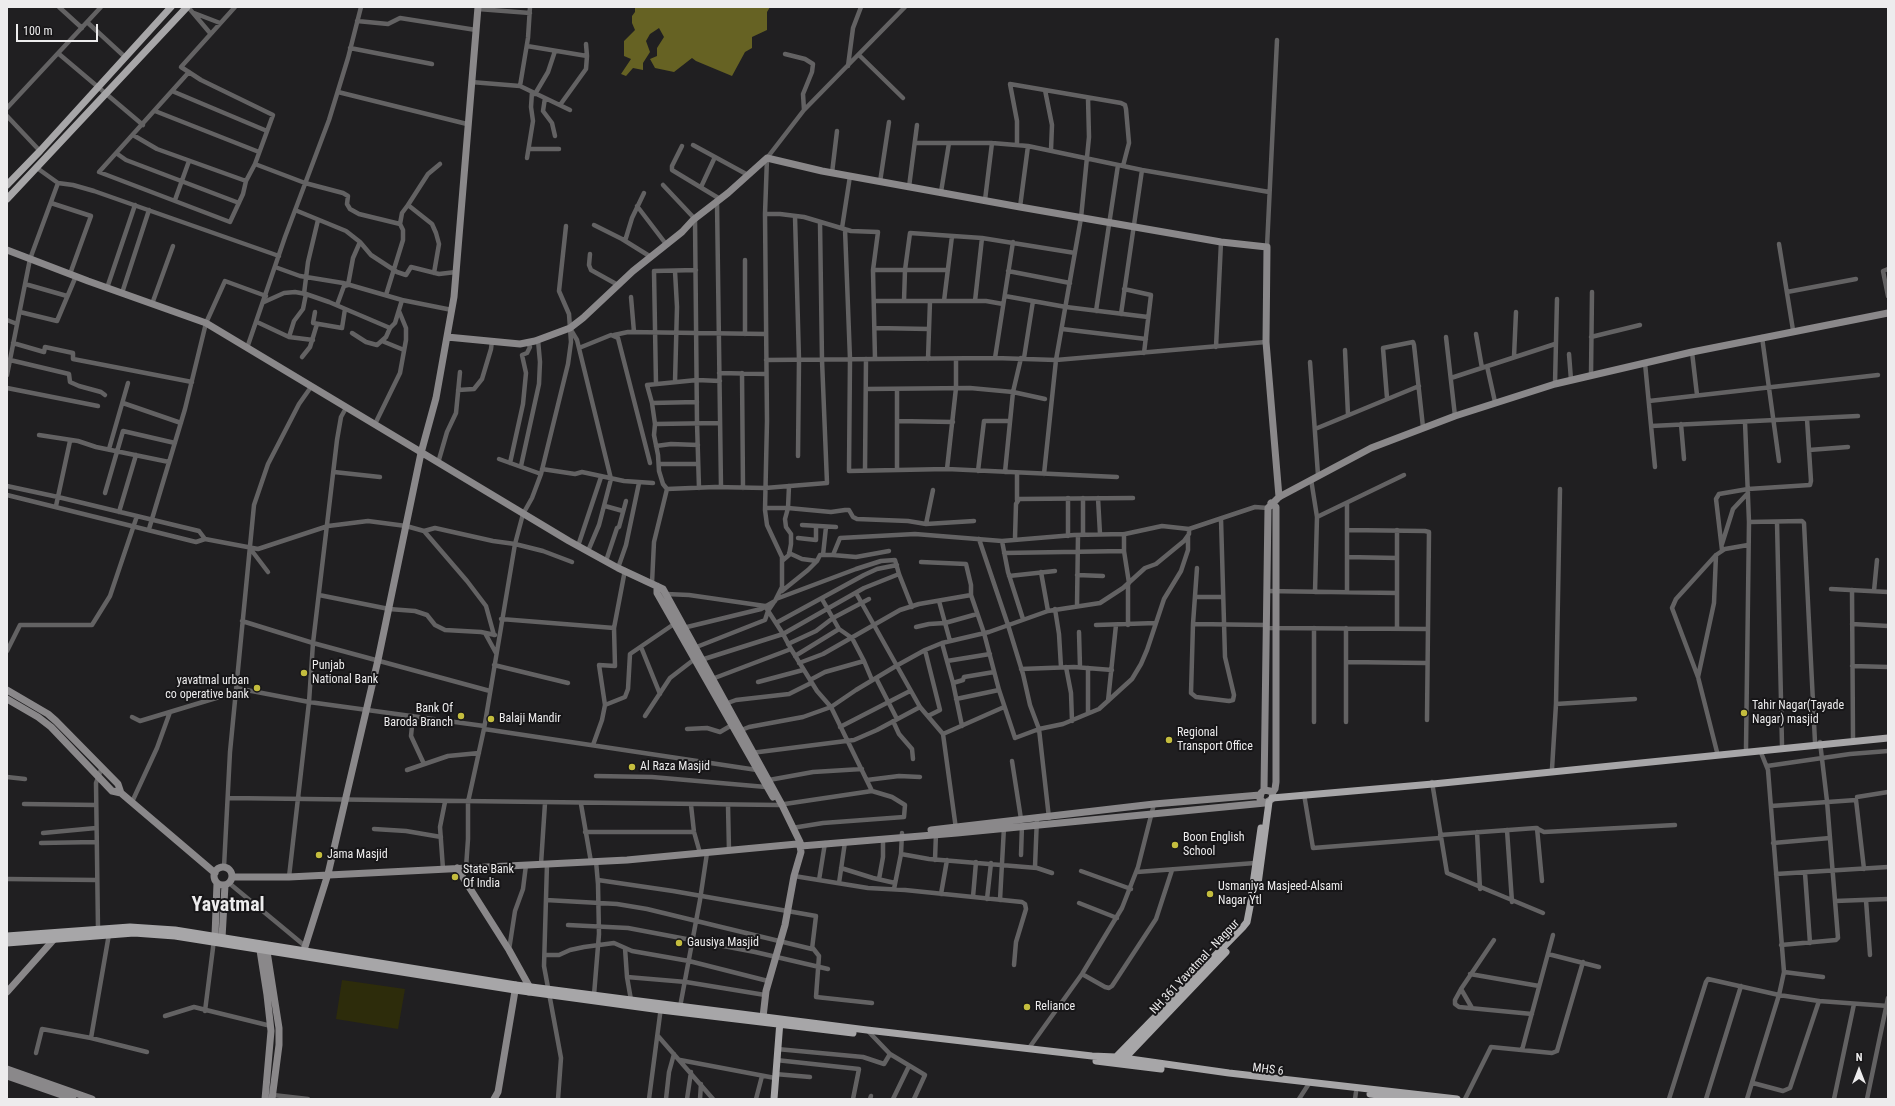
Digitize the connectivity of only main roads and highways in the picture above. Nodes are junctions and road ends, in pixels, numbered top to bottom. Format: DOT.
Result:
graph roads {
  1 [pos="171,7"];
  2 [pos="187,7"];
  3 [pos="7,185"];
  4 [pos="7,199"];
  5 [pos="1888,735"];
  6 [pos="1888,738"];
  7 [pos="1819,743"];
  8 [pos="1760,750"];
  9 [pos="1432,783"];
  10 [pos="1269,799"];
  11 [pos="1255,884"];
  12 [pos="1254,896"];
  13 [pos="109,932"];
  14 [pos="7,936"];
  15 [pos="7,943"];
  16 [pos="263,948"];
  17 [pos="515,987"];
  18 [pos="548,992"];
  19 [pos="662,1007"];
  20 [pos="780,1022"];
  21 [pos="870,1032"];
  22 [pos="1119,1061"];
  23 [pos="1309,1084"];
  24 [pos="1355,1096"];
  25 [pos="1436,1098"];
  26 [pos="774,1099"];
  27 [pos="1413,1099"];
  28 [pos="1457,1099"];
  1 -- 3 [label="main road"];
  2 -- 4 [label="main road"];
  5 -- 7 [label="main road"];
  6 -- 7 [label="main road"];
  7 -- 8 [label="main road"];
  7 -- 8 [label="main road"];
  8 -- 9 [label="main road"];
  8 -- 9 [label="main road"];
  9 -- 10 [label="main road"];
  10 -- 11 [label="main road"];
  10 -- 11 [label="main road"];
  11 -- 12 [label="highway"];
  12 -- 22 [label="main road"];
  13 -- 14 [label="main road"];
  13 -- 15 [label="main road"];
  13 -- 16 [label="main road"];
  16 -- 17 [label="main road"];
  16 -- 17 [label="main road"];
  17 -- 18 [label="main road"];
  18 -- 19 [label="main road"];
  18 -- 19 [label="main road"];
  19 -- 20 [label="main road"];
  19 -- 20 [label="main road"];
  20 -- 21 [label="main road"];
  20 -- 26 [label="main road"];
  21 -- 22 [label="main road"];
  21 -- 22 [label="main road"];
  22 -- 23 [label="main road"];
  23 -- 24 [label="main road"];
  23 -- 25 [label="main road"];
  24 -- 27 [label="main road"];
  25 -- 28 [label="main road"];
}
